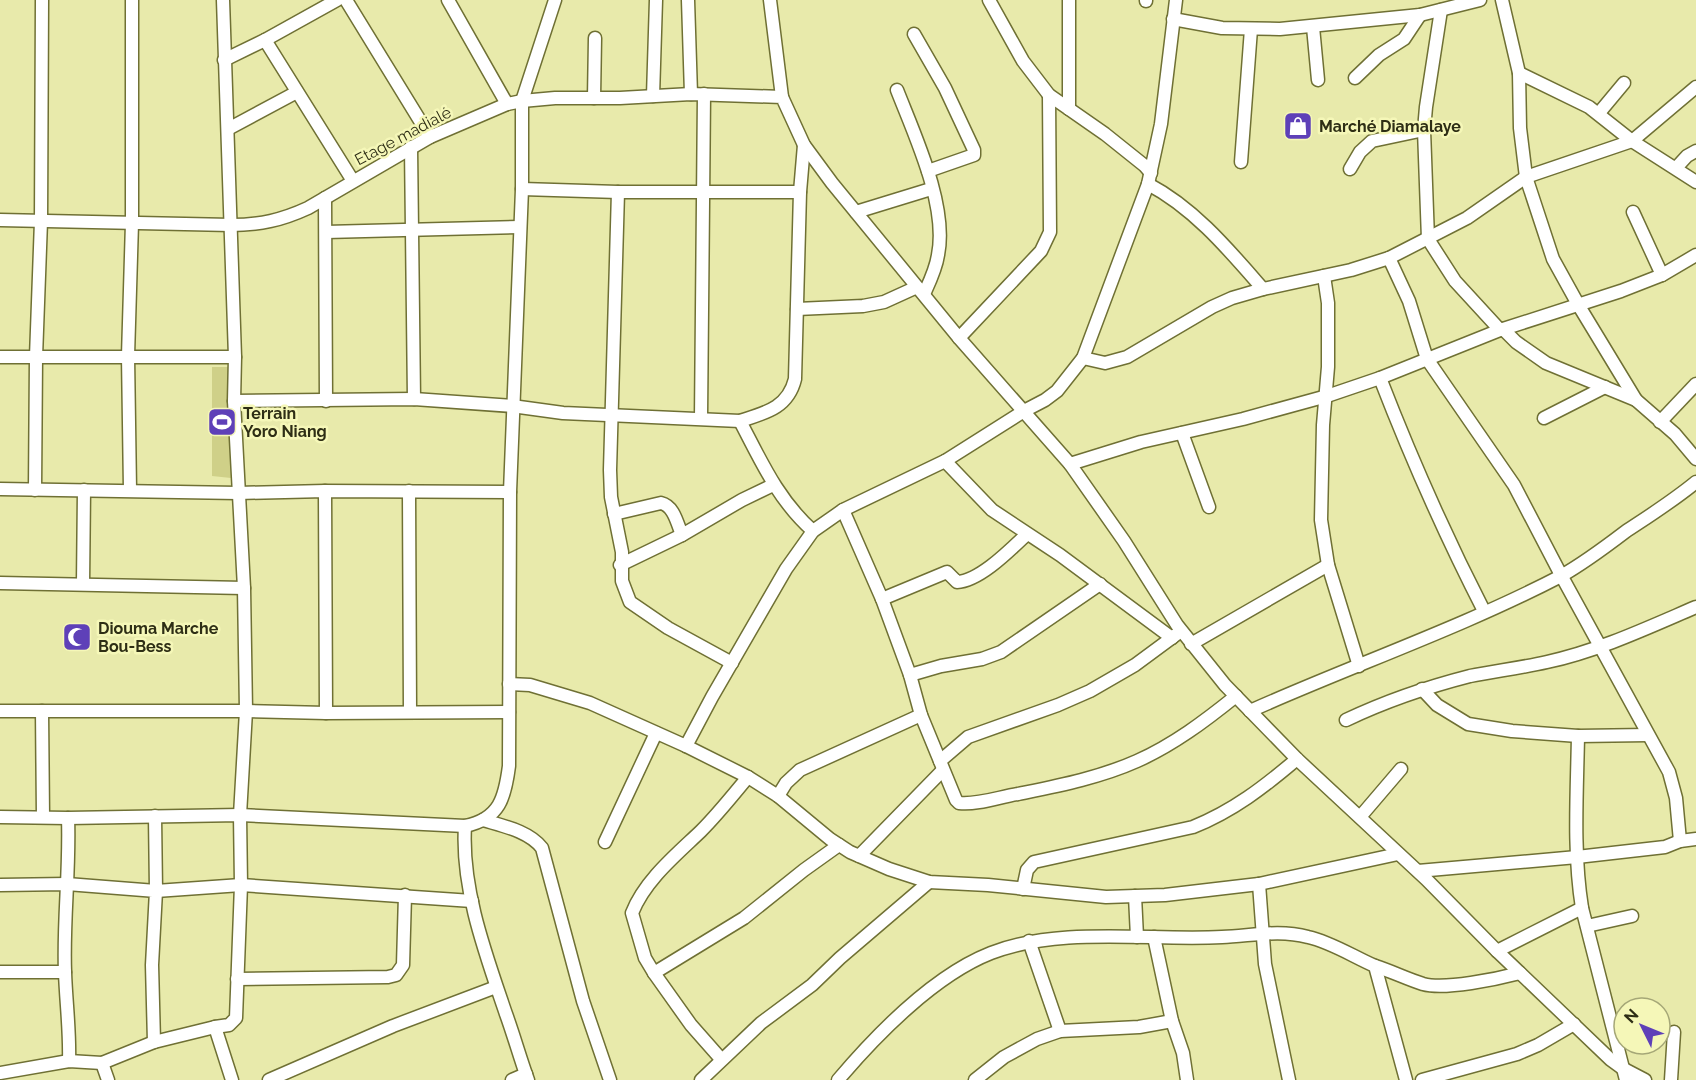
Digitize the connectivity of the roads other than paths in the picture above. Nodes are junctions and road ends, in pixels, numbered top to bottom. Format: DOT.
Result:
graph roads {
  1 [pos="42,0"];
  2 [pos="132,0"];
  3 [pos="223,0"];
  4 [pos="337,0"];
  5 [pos="346,0"];
  6 [pos="448,0"];
  7 [pos="555,0"];
  8 [pos="656,0"];
  9 [pos="688,0"];
  10 [pos="770,0"];
  11 [pos="989,0"];
  12 [pos="1069,0"];
  13 [pos="1176,0"];
  14 [pos="1480,0"];
  15 [pos="1502,0"];
  16 [pos="1442,10"];
  17 [pos="1420,15"];
  18 [pos="1173,19"];
  19 [pos="1313,27"];
  20 [pos="1251,29"];
  21 [pos="914,34"];
  22 [pos="595,38"];
  23 [pos="265,40"];
  24 [pos="224,60"];
  25 [pos="1518,73"];
  26 [pos="1355,78"];
  27 [pos="1318,80"];
  28 [pos="1624,83"];
  29 [pos="1696,87"];
  30 [pos="897,90"];
  31 [pos="297,92"];
  32 [pos="691,94"];
  33 [pos="704,94"];
  34 [pos="1049,95"];
  35 [pos="653,96"];
  36 [pos="782,97"];
  37 [pos="594,98"];
  38 [pos="522,101"];
  39 [pos="507,104"];
  40 [pos="1069,109"];
  41 [pos="1599,113"];
  42 [pos="228,129"];
  43 [pos="1424,130"];
  44 [pos="430,137"];
  45 [pos="1632,141"];
  46 [pos="804,145"];
  47 [pos="411,147"];
  48 [pos="1696,151"];
  49 [pos="1241,162"];
  50 [pos="1676,168"];
  51 [pos="1350,169"];
  52 [pos="928,171"];
  53 [pos="1526,177"];
  54 [pos="1150,178"];
  55 [pos="353,181"];
  56 [pos="1696,182"];
  57 [pos="522,189"];
  58 [pos="931,189"];
  59 [pos="618,192"];
  60 [pos="703,192"];
  61 [pos="800,192"];
  62 [pos="325,198"];
  63 [pos="856,212"];
  64 [pos="1633,212"];
  65 [pos="0,220"];
  66 [pos="42,221"];
  67 [pos="132,223"];
  68 [pos="231,225"];
  69 [pos="520,227"];
  70 [pos="413,229"];
  71 [pos="326,232"];
  72 [pos="1428,239"];
  73 [pos="1696,255"];
  74 [pos="1389,258"];
  75 [pos="1662,274"];
  76 [pos="1324,276"];
  77 [pos="1263,289"];
  78 [pos="921,291"];
  79 [pos="1579,306"];
  80 [pos="797,309"];
  81 [pos="1502,330"];
  82 [pos="959,338"];
  83 [pos="0,357"];
  84 [pos="36,357"];
  85 [pos="128,357"];
  86 [pos="235,357"];
  87 [pos="1083,358"];
  88 [pos="1427,359"];
  89 [pos="1380,378"];
  90 [pos="1696,384"];
  91 [pos="1605,387"];
  92 [pos="1327,396"];
  93 [pos="414,399"];
  94 [pos="1636,400"];
  95 [pos="234,401"];
  96 [pos="326,401"];
  97 [pos="512,406"];
  98 [pos="1024,411"];
  99 [pos="612,416"];
  100 [pos="701,418"];
  101 [pos="1544,418"];
  102 [pos="740,421"];
  103 [pos="1660,422"];
  104 [pos="1182,433"];
  105 [pos="1696,459"];
  106 [pos="945,461"];
  107 [pos="1070,464"];
  108 [pos="1696,482"];
  109 [pos="773,485"];
  110 [pos="0,489"];
  111 [pos="35,489"];
  112 [pos="84,490"];
  113 [pos="130,490"];
  114 [pos="325,491"];
  115 [pos="410,492"];
  116 [pos="510,492"];
  117 [pos="238,493"];
  118 [pos="1209,507"];
  119 [pos="843,510"];
  120 [pos="614,514"];
  121 [pos="813,531"];
  122 [pos="1027,534"];
  123 [pos="682,535"];
  124 [pos="620,565"];
  125 [pos="1328,565"];
  126 [pos="1561,575"];
  127 [pos="0,583"];
  128 [pos="82,584"];
  129 [pos="1100,584"];
  130 [pos="243,588"];
  131 [pos="882,599"];
  132 [pos="1696,607"];
  133 [pos="1484,611"];
  134 [pos="1177,634"];
  135 [pos="1191,644"];
  136 [pos="1602,647"];
  137 [pos="732,663"];
  138 [pos="1359,666"];
  139 [pos="910,675"];
  140 [pos="509,684"];
  141 [pos="1422,689"];
  142 [pos="1236,696"];
  143 [pos="0,711"];
  144 [pos="42,711"];
  145 [pos="246,711"];
  146 [pos="410,711"];
  147 [pos="1250,711"];
  148 [pos="509,712"];
  149 [pos="326,713"];
  150 [pos="921,714"];
  151 [pos="1346,720"];
  152 [pos="656,733"];
  153 [pos="1648,735"];
  154 [pos="1578,736"];
  155 [pos="686,746"];
  156 [pos="1296,759"];
  157 [pos="942,766"];
  158 [pos="1401,769"];
  159 [pos="748,777"];
  160 [pos="778,796"];
  161 [pos="240,815"];
  162 [pos="43,816"];
  163 [pos="155,816"];
  164 [pos="0,817"];
  165 [pos="1360,817"];
  166 [pos="68,818"];
  167 [pos="483,820"];
  168 [pos="465,826"];
  169 [pos="1696,839"];
  170 [pos="1680,841"];
  171 [pos="605,842"];
  172 [pos="839,846"];
  173 [pos="1398,854"];
  174 [pos="859,856"];
  175 [pos="1577,857"];
  176 [pos="1418,871"];
  177 [pos="929,882"];
  178 [pos="67,884"];
  179 [pos="1259,884"];
  180 [pos="0,885"];
  181 [pos="241,885"];
  182 [pos="1023,889"];
  183 [pos="156,891"];
  184 [pos="405,895"];
  185 [pos="1135,896"];
  186 [pos="472,902"];
  187 [pos="1582,908"];
  188 [pos="1632,916"];
  189 [pos="1587,926"];
  190 [pos="1262,933"];
  191 [pos="1137,937"];
  192 [pos="1154,937"];
  193 [pos="1029,941"];
  194 [pos="1497,951"];
  195 [pos="1375,966"];
  196 [pos="0,972"];
  197 [pos="65,972"];
  198 [pos="654,973"];
  199 [pos="1520,973"];
  200 [pos="237,979"];
  201 [pos="496,987"];
  202 [pos="1172,1021"];
  203 [pos="1574,1024"];
  204 [pos="215,1027"];
  205 [pos="1060,1031"];
  206 [pos="1674,1032"];
  207 [pos="154,1042"];
  208 [pos="721,1059"];
  209 [pos="69,1061"];
  210 [pos="102,1063"];
  211 [pos="0,1073"];
  212 [pos="1624,1074"];
  213 [pos="526,1077"];
  214 [pos="707,1078"];
  215 [pos="108,1080"];
  216 [pos="232,1080"];
  217 [pos="268,1080"];
  218 [pos="512,1080"];
  219 [pos="610,1080"];
  220 [pos="838,1080"];
  221 [pos="975,1080"];
  222 [pos="1187,1080"];
  223 [pos="1288,1080"];
  224 [pos="1406,1080"];
  225 [pos="1422,1080"];
  226 [pos="1645,1080"];
  227 [pos="1671,1080"];
  1 -- 66 [label="street"];
  2 -- 67 [label="street"];
  3 -- 24 [label="street"];
  4 -- 23 [label="street"];
  5 -- 44 [label="street"];
  6 -- 39 [label="street"];
  7 -- 38 [label="street"];
  8 -- 35 [label="street"];
  9 -- 32 [label="street"];
  10 -- 36 [label="street"];
  11 -- 34 [label="street"];
  12 -- 40 [label="street"];
  13 -- 18 [label="street"];
  14 -- 16 [label="street"];
  15 -- 25 [label="street"];
  16 -- 17 [label="street"];
  16 -- 43 [label="street"];
  17 -- 19 [label="street"];
  17 -- 26 [label="street"];
  18 -- 20 [label="street"];
  18 -- 54 [label="street"];
  19 -- 20 [label="street"];
  19 -- 27 [label="street"];
  20 -- 49 [label="street"];
  21 -- 52 [label="street"];
  22 -- 37 [label="street"];
  23 -- 24 [label="street"];
  23 -- 31 [label="street"];
  24 -- 42 [label="street"];
  25 -- 41 [label="street"];
  25 -- 53 [label="street"];
  28 -- 41 [label="street"];
  29 -- 45 [label="street"];
  30 -- 52 [label="street"];
  31 -- 42 [label="street"];
  31 -- 55 [label="street"];
  32 -- 33 [label="street, Etage madialé"];
  32 -- 35 [label="street, Etage madialé"];
  33 -- 36 [label="street, Etage madialé"];
  33 -- 60 [label="street"];
  34 -- 40 [label="street"];
  34 -- 82 [label="street"];
  35 -- 37 [label="street, Etage madialé"];
  36 -- 46 [label="street"];
  37 -- 38 [label="street, Etage madialé"];
  38 -- 39 [label="street, Etage madialé"];
  38 -- 57 [label="street"];
  39 -- 44 [label="street, Etage madialé"];
  40 -- 54 [label="street"];
  41 -- 45 [label="street"];
  42 -- 68 [label="street"];
  43 -- 51 [label="street"];
  43 -- 72 [label="street"];
  44 -- 47 [label="street, Etage madialé"];
  45 -- 50 [label="street"];
  45 -- 53 [label="street"];
  46 -- 61 [label="street"];
  46 -- 63 [label="street"];
  47 -- 55 [label="street, Etage madialé"];
  47 -- 70 [label="street"];
  48 -- 50 [label="street"];
  50 -- 56 [label="street"];
  52 -- 58 [label="street"];
  53 -- 72 [label="street"];
  53 -- 79 [label="street"];
  54 -- 77 [label="street"];
  54 -- 87 [label="street"];
  55 -- 62 [label="street, Etage madialé"];
  57 -- 59 [label="street"];
  57 -- 69 [label="street"];
  58 -- 63 [label="street"];
  58 -- 78 [label="street"];
  59 -- 60 [label="street"];
  59 -- 99 [label="street"];
  60 -- 61 [label="street"];
  60 -- 100 [label="street"];
  61 -- 80 [label="street"];
  62 -- 68 [label="street, Etage madialé"];
  62 -- 71 [label="street"];
  63 -- 78 [label="street"];
  64 -- 75 [label="street"];
  65 -- 66 [label="street, Etage madialé"];
  66 -- 67 [label="street, Etage madialé"];
  66 -- 84 [label="street"];
  67 -- 68 [label="street, Etage madialé"];
  67 -- 85 [label="street"];
  68 -- 86 [label="street"];
  69 -- 70 [label="street"];
  69 -- 97 [label="street"];
  70 -- 71 [label="street"];
  70 -- 93 [label="street"];
  71 -- 96 [label="street"];
  72 -- 74 [label="street"];
  72 -- 81 [label="street"];
  73 -- 75 [label="street"];
  74 -- 76 [label="street"];
  74 -- 88 [label="street"];
  75 -- 79 [label="street"];
  76 -- 77 [label="street"];
  76 -- 92 [label="street"];
  77 -- 87 [label="street"];
  78 -- 80 [label="street"];
  78 -- 82 [label="street"];
  79 -- 81 [label="street"];
  79 -- 94 [label="street"];
  80 -- 102 [label="street"];
  81 -- 88 [label="street"];
  81 -- 91 [label="street"];
  82 -- 98 [label="street"];
  83 -- 84 [label="street"];
  84 -- 85 [label="street"];
  84 -- 111 [label="street"];
  85 -- 86 [label="street"];
  85 -- 113 [label="street"];
  86 -- 95 [label="street"];
  87 -- 98 [label="street"];
  88 -- 89 [label="street"];
  88 -- 126 [label="street"];
  89 -- 92 [label="street"];
  89 -- 133 [label="street"];
  90 -- 103 [label="street"];
  91 -- 94 [label="street"];
  91 -- 101 [label="street"];
  92 -- 104 [label="street"];
  92 -- 125 [label="street"];
  93 -- 96 [label="street"];
  93 -- 97 [label="street"];
  94 -- 103 [label="street"];
  95 -- 96 [label="street"];
  95 -- 117 [label="street"];
  97 -- 99 [label="street"];
  97 -- 116 [label="street"];
  98 -- 106 [label="street"];
  98 -- 107 [label="street"];
  99 -- 100 [label="street"];
  99 -- 120 [label="street"];
  100 -- 102 [label="street"];
  102 -- 109 [label="street"];
  103 -- 105 [label="street"];
  104 -- 107 [label="street"];
  104 -- 118 [label="street"];
  106 -- 119 [label="street"];
  106 -- 122 [label="street"];
  107 -- 134 [label="street"];
  108 -- 126 [label="street"];
  109 -- 121 [label="street"];
  109 -- 123 [label="street"];
  110 -- 111 [label="street"];
  111 -- 112 [label="street"];
  112 -- 113 [label="street"];
  112 -- 128 [label="street"];
  113 -- 117 [label="street"];
  114 -- 115 [label="street"];
  114 -- 117 [label="street"];
  114 -- 149 [label="street"];
  115 -- 116 [label="street"];
  115 -- 146 [label="street"];
  116 -- 140 [label="street"];
  117 -- 130 [label="street"];
  119 -- 121 [label="street"];
  119 -- 131 [label="street"];
  120 -- 123 [label="street"];
  120 -- 124 [label="street"];
  121 -- 137 [label="street"];
  122 -- 129 [label="street"];
  122 -- 131 [label="street"];
  123 -- 124 [label="street"];
  124 -- 137 [label="street"];
  125 -- 135 [label="street"];
  125 -- 138 [label="street"];
  126 -- 133 [label="street"];
  126 -- 136 [label="street"];
  127 -- 128 [label="street"];
  128 -- 130 [label="street"];
  129 -- 134 [label="street"];
  129 -- 139 [label="street"];
  130 -- 145 [label="street"];
  131 -- 139 [label="street"];
  132 -- 136 [label="street"];
  133 -- 138 [label="street"];
  134 -- 135 [label="street"];
  134 -- 157 [label="street"];
  135 -- 142 [label="street"];
  136 -- 141 [label="street"];
  136 -- 153 [label="street"];
  137 -- 155 [label="street"];
  138 -- 147 [label="street"];
  139 -- 150 [label="street"];
  140 -- 148 [label="street"];
  140 -- 152 [label="street"];
  141 -- 151 [label="street"];
  141 -- 154 [label="street"];
  142 -- 147 [label="street"];
  142 -- 157 [label="street"];
  143 -- 144 [label="street"];
  144 -- 145 [label="street"];
  144 -- 162 [label="street"];
  145 -- 149 [label="street"];
  145 -- 161 [label="street"];
  146 -- 148 [label="street"];
  146 -- 149 [label="street"];
  147 -- 156 [label="street"];
  148 -- 167 [label="street"];
  150 -- 157 [label="street"];
  150 -- 160 [label="street"];
  152 -- 155 [label="street"];
  152 -- 171 [label="street"];
  153 -- 154 [label="street"];
  153 -- 170 [label="street"];
  154 -- 175 [label="street"];
  155 -- 159 [label="street"];
  156 -- 165 [label="street"];
  156 -- 182 [label="street"];
  157 -- 174 [label="street"];
  158 -- 165 [label="street"];
  159 -- 160 [label="street"];
  159 -- 198 [label="street"];
  160 -- 172 [label="street"];
  161 -- 163 [label="street"];
  161 -- 168 [label="street"];
  161 -- 181 [label="street"];
  162 -- 164 [label="street"];
  162 -- 166 [label="street"];
  163 -- 166 [label="street"];
  163 -- 183 [label="street"];
  165 -- 173 [label="street"];
  166 -- 178 [label="street"];
  167 -- 168 [label="street"];
  167 -- 219 [label="street"];
  168 -- 186 [label="street"];
  169 -- 170 [label="street"];
  170 -- 175 [label="street"];
  172 -- 174 [label="street"];
  172 -- 198 [label="street"];
  173 -- 176 [label="street"];
  173 -- 179 [label="street"];
  174 -- 177 [label="street"];
  175 -- 176 [label="street"];
  175 -- 187 [label="street"];
  176 -- 194 [label="street"];
  177 -- 182 [label="street"];
  177 -- 208 [label="street"];
  178 -- 180 [label="street"];
  178 -- 183 [label="street"];
  178 -- 197 [label="street"];
  179 -- 185 [label="street"];
  179 -- 190 [label="street"];
  181 -- 183 [label="street"];
  181 -- 184 [label="street"];
  181 -- 200 [label="street"];
  182 -- 185 [label="street"];
  183 -- 207 [label="street"];
  184 -- 186 [label="street"];
  184 -- 200 [label="street"];
  185 -- 191 [label="street"];
  186 -- 201 [label="street"];
  187 -- 189 [label="street"];
  187 -- 194 [label="street"];
  188 -- 189 [label="street"];
  189 -- 212 [label="street"];
  190 -- 192 [label="street"];
  190 -- 195 [label="street"];
  190 -- 223 [label="street"];
  191 -- 192 [label="street"];
  191 -- 193 [label="street"];
  192 -- 202 [label="street"];
  193 -- 205 [label="street"];
  193 -- 220 [label="street"];
  194 -- 199 [label="street"];
  195 -- 199 [label="street"];
  195 -- 224 [label="street"];
  196 -- 197 [label="street"];
  197 -- 209 [label="street"];
  198 -- 208 [label="street"];
  199 -- 203 [label="street"];
  200 -- 204 [label="street"];
  201 -- 213 [label="street"];
  201 -- 217 [label="street"];
  202 -- 205 [label="street"];
  202 -- 222 [label="street"];
  203 -- 212 [label="street"];
  203 -- 225 [label="street"];
  204 -- 207 [label="street"];
  204 -- 216 [label="street"];
  205 -- 221 [label="street"];
  206 -- 227 [label="street"];
  207 -- 210 [label="street"];
  208 -- 214 [label="street"];
  209 -- 210 [label="street"];
  209 -- 211 [label="street"];
  210 -- 215 [label="street"];
  212 -- 226 [label="street"];
  213 -- 218 [label="street"];
}
